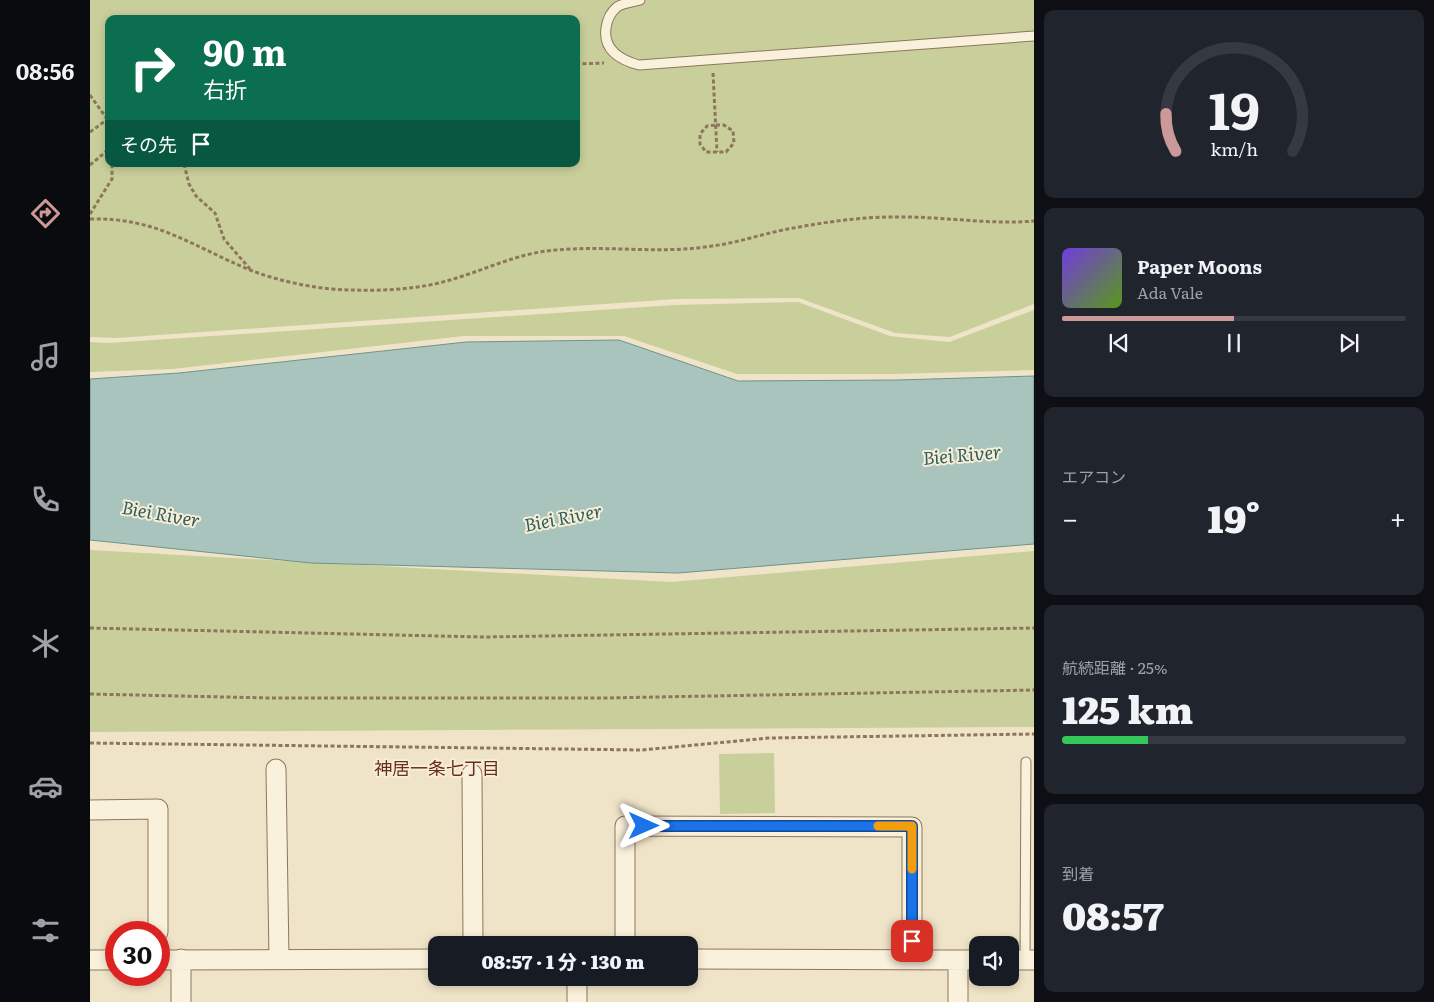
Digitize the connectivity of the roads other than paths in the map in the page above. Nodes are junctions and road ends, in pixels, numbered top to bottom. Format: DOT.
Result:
graph roads {
  1 [pos="640,0"];
  2 [pos="1034,36"];
  3 [pos="1026,762"];
  4 [pos="276,769"];
  5 [pos="472,774"];
  6 [pos="90,810"];
  7 [pos="158,921"];
  8 [pos="473,936"];
  9 [pos="625,936"];
  10 [pos="181,959"];
  11 [pos="279,959"];
  12 [pos="428,959"];
  13 [pos="698,959"];
  14 [pos="90,960"];
  15 [pos="105,960"];
  16 [pos="170,960"];
  17 [pos="912,960"];
  18 [pos="969,960"];
  19 [pos="1023,960"];
  20 [pos="958,961"];
  21 [pos="577,986"];
  22 [pos="181,1002"];
  23 [pos="577,1002"];
  24 [pos="958,1002"];
  1 -- 2 [label="lane"];
  3 -- 19 [label="lane"];
  4 -- 11 [label="street"];
  5 -- 8 [label="street"];
  6 -- 7 [label="street"];
  9 -- 17 [label="street"];
  10 -- 11 [label="street"];
  10 -- 16 [label="street"];
  10 -- 22 [label="street"];
  11 -- 12 [label="street"];
  13 -- 17 [label="street"];
  14 -- 15 [label="street"];
  17 -- 20 [label="street"];
  18 -- 20 [label="street"];
  20 -- 24 [label="street"];
  21 -- 23 [label="street"];
}
